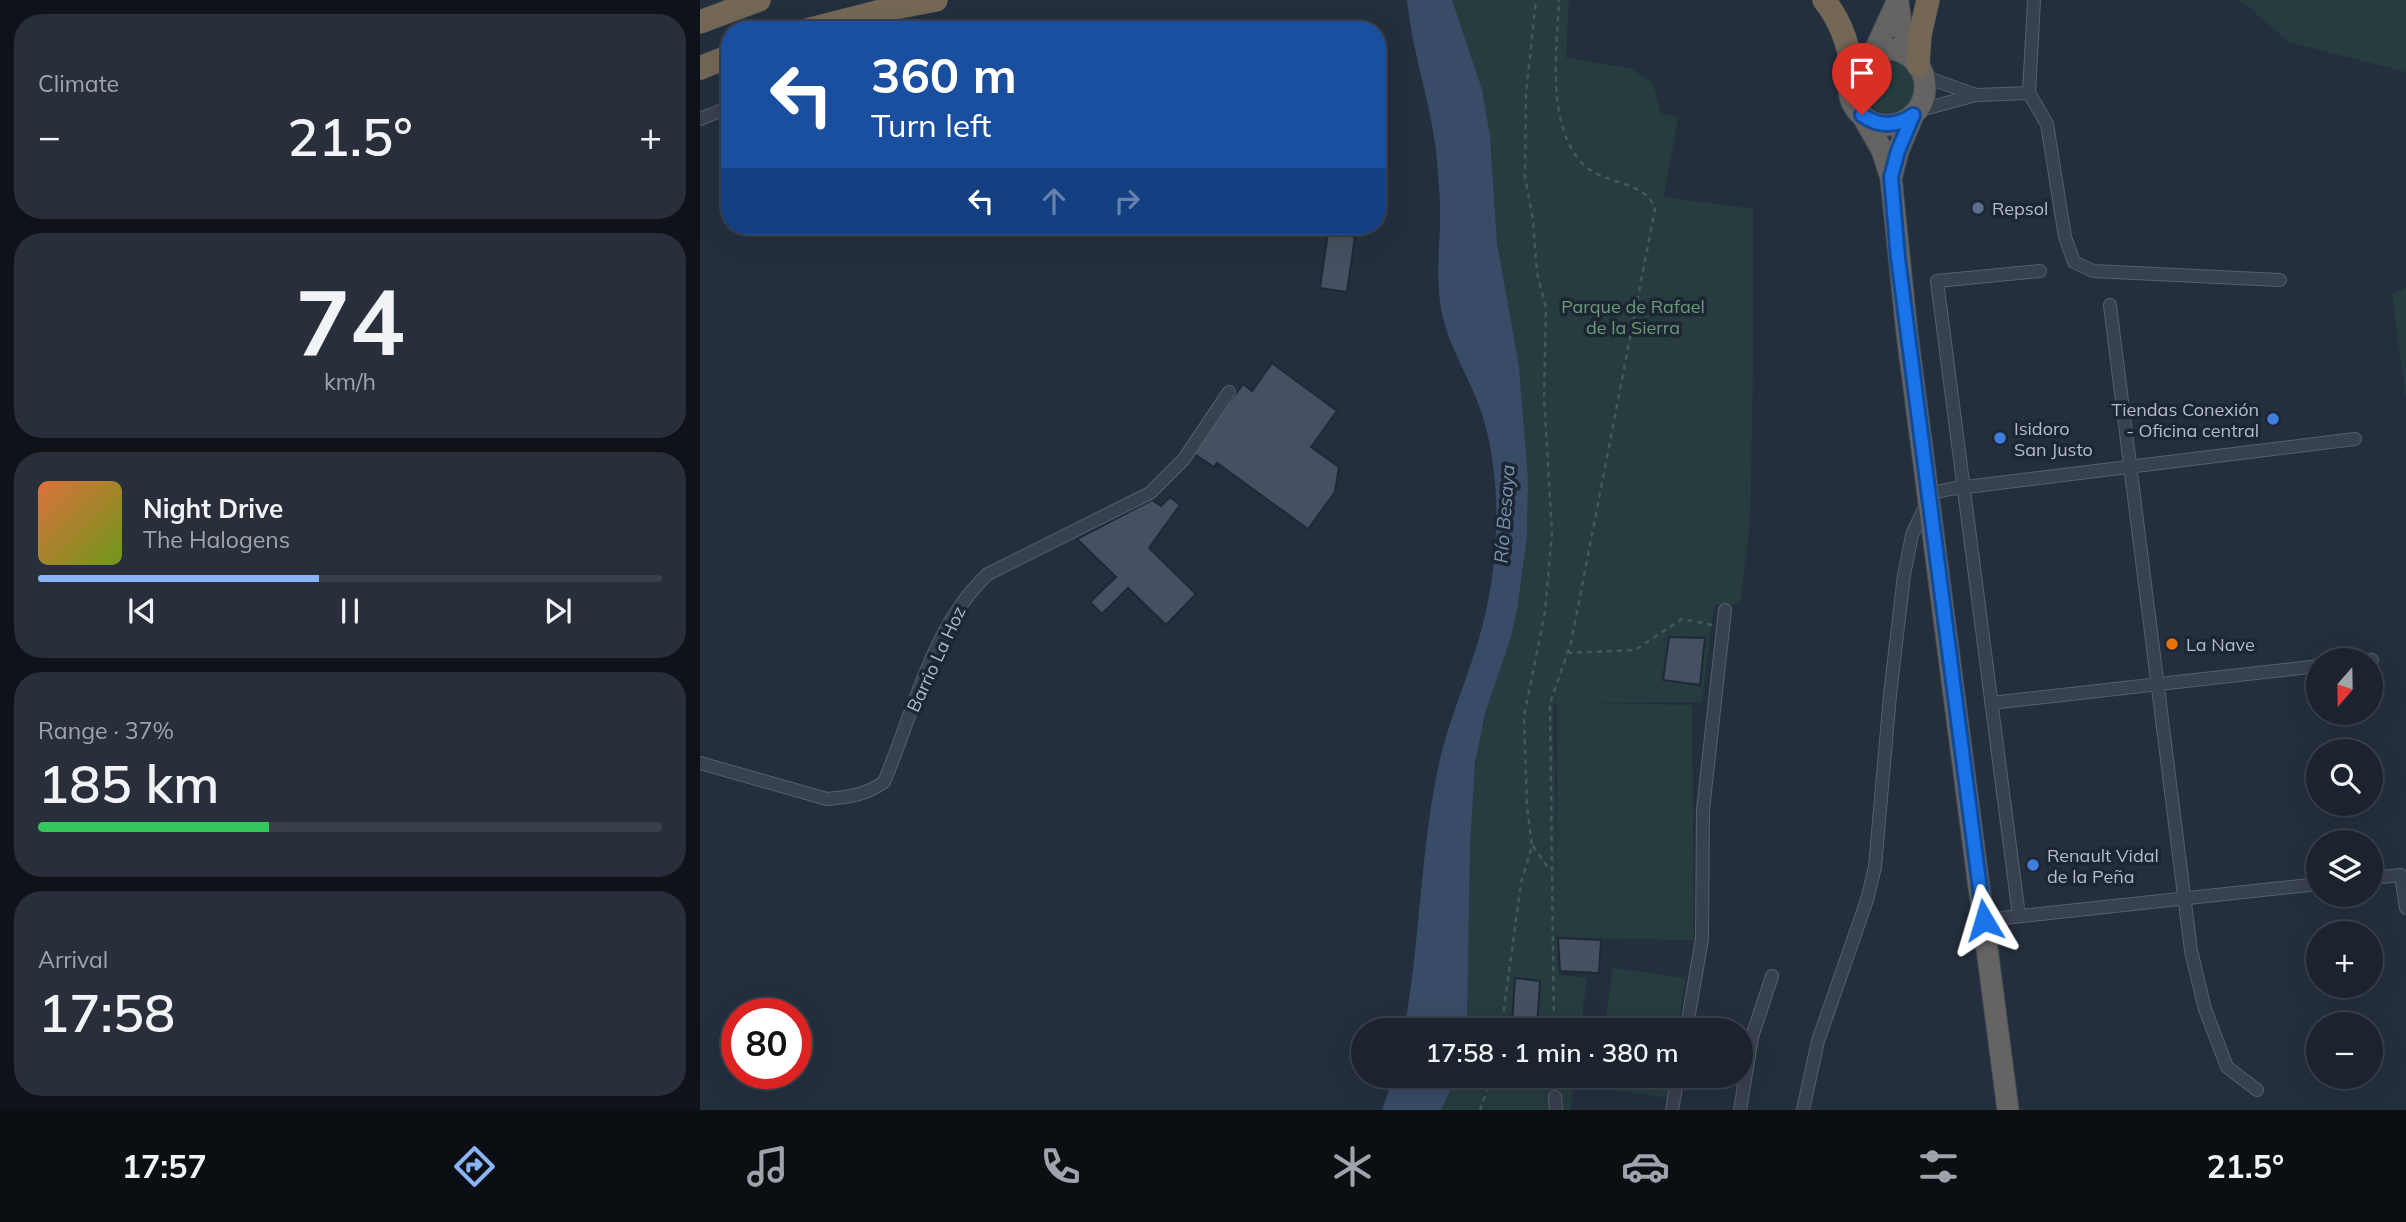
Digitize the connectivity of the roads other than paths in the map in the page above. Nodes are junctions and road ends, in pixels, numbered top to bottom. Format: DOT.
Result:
graph roads {
  1 [pos="759,0"];
  2 [pos="936,0"];
  3 [pos="1824,0"];
  4 [pos="1928,0"];
  5 [pos="2034,0"];
  6 [pos="1898,2"];
  7 [pos="838,21"];
  8 [pos="700,22"];
  9 [pos="1874,52"];
  10 [pos="721,60"];
  11 [pos="1918,67"];
  12 [pos="700,68"];
  13 [pos="1853,72"];
  14 [pos="2029,93"];
  15 [pos="1976,95"];
  16 [pos="721,111"];
  17 [pos="1915,113"];
  18 [pos="1862,115"];
  19 [pos="700,119"];
  20 [pos="1891,177"];
  21 [pos="2040,271"];
  22 [pos="2280,280"];
  23 [pos="2110,305"];
  24 [pos="1229,392"];
  25 [pos="2355,439"];
  26 [pos="2131,467"];
  27 [pos="1962,487"];
  28 [pos="1928,498"];
  29 [pos="1725,610"];
  30 [pos="2306,667"];
  31 [pos="2159,684"];
  32 [pos="1991,703"];
  33 [pos="700,763"];
  34 [pos="2383,877"];
  35 [pos="2306,885"];
  36 [pos="2187,899"];
  37 [pos="2406,908"];
  38 [pos="2019,916"];
  39 [pos="1984,920"];
  40 [pos="1772,976"];
  41 [pos="1688,1018"];
  42 [pos="1676,1088"];
  43 [pos="2257,1090"];
  44 [pos="1672,1110"];
  45 [pos="1740,1110"];
  46 [pos="1803,1110"];
  47 [pos="2008,1110"];
  1 -- 8 [label="highway"];
  2 -- 7 [label="highway"];
  3 -- 13 [label="highway"];
  4 -- 11 [label="highway"];
  5 -- 14 [label="street"];
  6 -- 9 [label="highway"];
  6 -- 11 [label="highway"];
  9 -- 11 [label="highway"];
  9 -- 13 [label="highway"];
  10 -- 12 [label="highway"];
  11 -- 15 [label="street"];
  11 -- 17 [label="highway"];
  13 -- 18 [label="highway"];
  14 -- 15 [label="street"];
  14 -- 22 [label="street"];
  15 -- 17 [label="street"];
  16 -- 19 [label="street"];
  17 -- 18 [label="highway"];
  17 -- 20 [label="highway"];
  18 -- 20 [label="highway"];
  20 -- 28 [label="highway"];
  21 -- 27 [label="street"];
  23 -- 26 [label="street"];
  24 -- 33 [label="street, Barrio La Hoz"];
  25 -- 26 [label="street"];
  26 -- 27 [label="street"];
  26 -- 31 [label="street"];
  27 -- 28 [label="street"];
  27 -- 32 [label="street"];
  28 -- 39 [label="highway"];
  28 -- 46 [label="street"];
  29 -- 41 [label="street"];
  30 -- 31 [label="street"];
  31 -- 32 [label="street"];
  31 -- 36 [label="street"];
  32 -- 38 [label="street"];
  34 -- 37 [label="street"];
  35 -- 36 [label="street"];
  36 -- 38 [label="street"];
  36 -- 43 [label="street"];
  38 -- 39 [label="street"];
  39 -- 47 [label="highway"];
  40 -- 45 [label="street"];
  42 -- 44 [label="street"];
}
